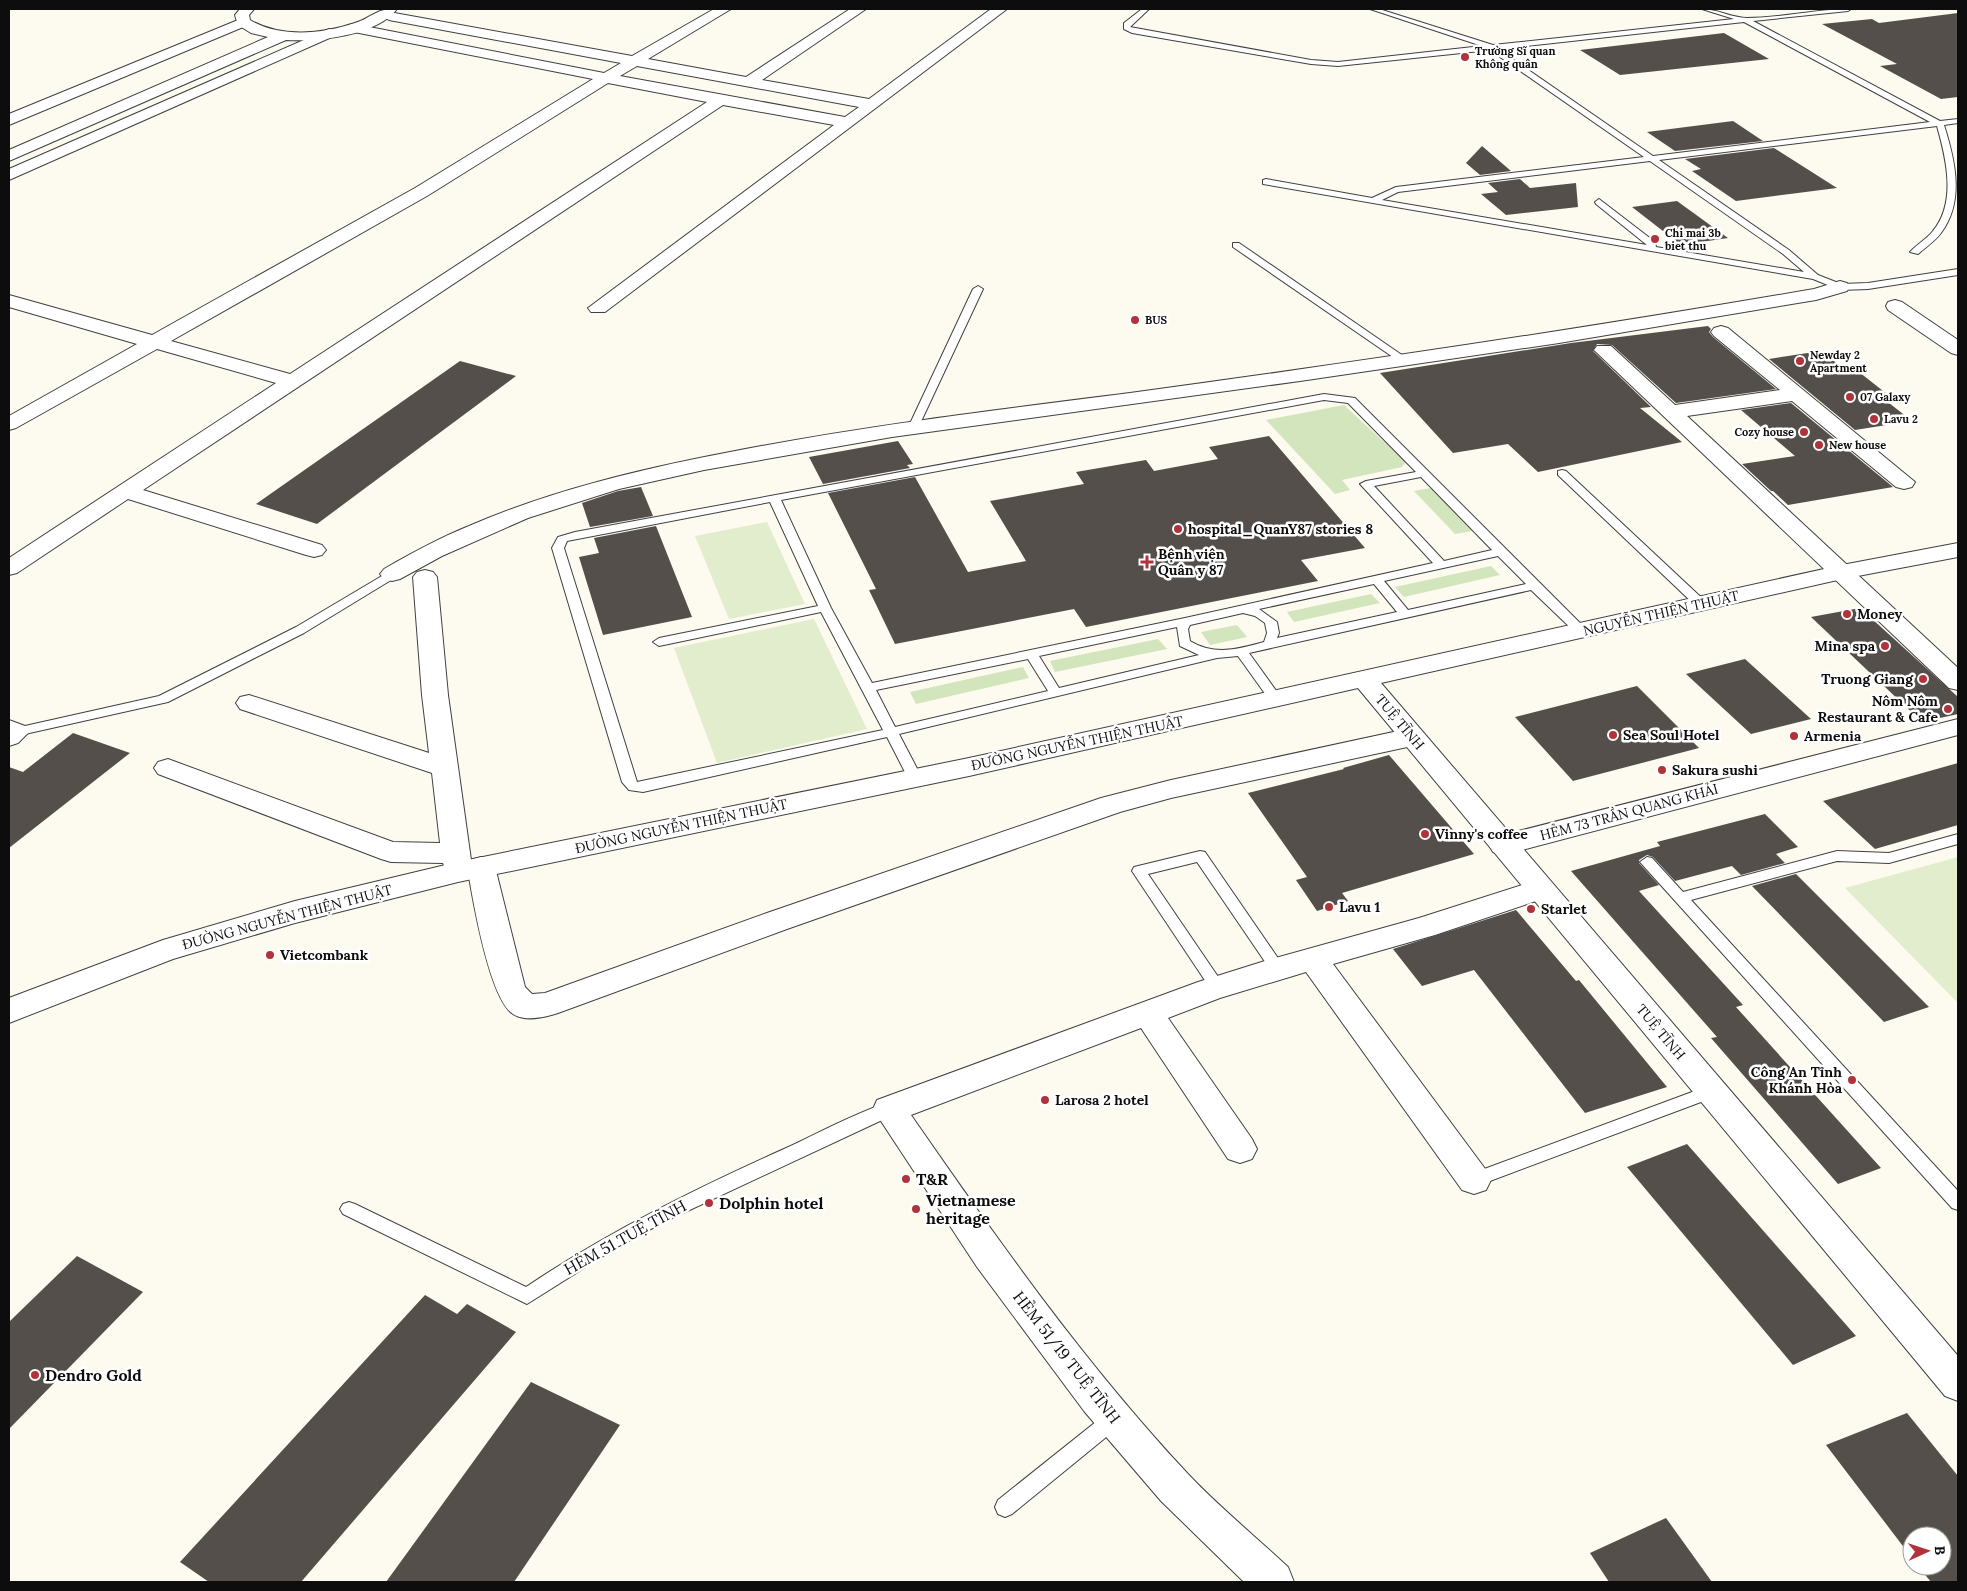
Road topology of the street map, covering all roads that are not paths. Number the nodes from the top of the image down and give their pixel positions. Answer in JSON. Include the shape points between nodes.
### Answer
{"nodes":[{"id":1,"x":724,"y":9,"type":"edge"},
{"id":2,"x":859,"y":9,"type":"edge"},
{"id":3,"x":1000,"y":9,"type":"edge"},
{"id":4,"x":1146,"y":9,"type":"edge"},
{"id":5,"x":1373,"y":9,"type":"edge"},
{"id":6,"x":1705,"y":9,"type":"edge"},
{"id":7,"x":1848,"y":9,"type":"edge"},
{"id":8,"x":387,"y":12,"type":"edge"},
{"id":9,"x":249,"y":20,"type":"edge"},
{"id":10,"x":1745,"y":20,"type":"junction"},
{"id":11,"x":354,"y":28,"type":"junction"},
{"id":12,"x":329,"y":33,"type":"junction"},
{"id":13,"x":285,"y":35,"type":"junction"},
{"id":14,"x":1491,"y":47,"type":"junction"},
{"id":15,"x":636,"y":60,"type":"junction"},
{"id":16,"x":607,"y":77,"type":"junction"},
{"id":17,"x":750,"y":81,"type":"junction"},
{"id":18,"x":720,"y":100,"type":"junction"},
{"id":19,"x":870,"y":104,"type":"junction"},
{"id":20,"x":9,"y":120,"type":"edge"},
{"id":21,"x":1958,"y":121,"type":"edge"},
{"id":22,"x":846,"y":122,"type":"junction"},
{"id":23,"x":1940,"y":124,"type":"junction"},
{"id":24,"x":9,"y":135,"type":"edge"},
{"id":25,"x":9,"y":156,"type":"edge"},
{"id":26,"x":1654,"y":159,"type":"junction"},
{"id":27,"x":9,"y":175,"type":"edge"},
{"id":28,"x":1266,"y":182,"type":"dead end"},
{"id":29,"x":1372,"y":201,"type":"junction"},
{"id":30,"x":1599,"y":202,"type":"dead end"},
{"id":31,"x":1236,"y":245,"type":"dead end"},
{"id":32,"x":1650,"y":250,"type":"junction"},
{"id":33,"x":1915,"y":252,"type":"dead end"},
{"id":34,"x":1958,"y":272,"type":"edge"},
{"id":35,"x":1816,"y":277,"type":"junction"},
{"id":36,"x":1840,"y":287,"type":"junction"},
{"id":37,"x":978,"y":289,"type":"dead end"},
{"id":38,"x":9,"y":301,"type":"edge"},
{"id":39,"x":1895,"y":306,"type":"dead end"},
{"id":40,"x":598,"y":308,"type":"dead end"},
{"id":41,"x":1721,"y":332,"type":"dead end"},
{"id":42,"x":154,"y":342,"type":"junction"},
{"id":43,"x":1958,"y":349,"type":"edge"},
{"id":44,"x":1604,"y":350,"type":"dead end"},
{"id":45,"x":1407,"y":362,"type":"junction"},
{"id":46,"x":291,"y":381,"type":"junction"},
{"id":47,"x":1796,"y":394,"type":"junction"},
{"id":48,"x":1671,"y":412,"type":"junction"},
{"id":49,"x":9,"y":424,"type":"edge"},
{"id":50,"x":913,"y":428,"type":"junction"},
{"id":51,"x":1562,"y":473,"type":"dead end"},
{"id":52,"x":1422,"y":474,"type":"junction"},
{"id":53,"x":1904,"y":482,"type":"dead end"},
{"id":54,"x":125,"y":491,"type":"junction"},
{"id":55,"x":774,"y":498,"type":"junction"},
{"id":56,"x":314,"y":550,"type":"dead end"},
{"id":57,"x":1958,"y":550,"type":"edge"},
{"id":58,"x":1500,"y":552,"type":"junction"},
{"id":59,"x":1441,"y":565,"type":"junction"},
{"id":60,"x":9,"y":568,"type":"edge"},
{"id":61,"x":1842,"y":572,"type":"junction"},
{"id":62,"x":392,"y":574,"type":"joint"},
{"id":63,"x":425,"y":577,"type":"dead end"},
{"id":64,"x":1376,"y":579,"type":"junction"},
{"id":65,"x":1534,"y":586,"type":"junction"},
{"id":66,"x":1701,"y":604,"type":"junction"},
{"id":67,"x":825,"y":608,"type":"junction"},
{"id":68,"x":1241,"y":609,"type":"junction"},
{"id":69,"x":1405,"y":614,"type":"junction"},
{"id":70,"x":1185,"y":622,"type":"junction"},
{"id":71,"x":1581,"y":631,"type":"junction"},
{"id":72,"x":659,"y":642,"type":"dead end"},
{"id":73,"x":1269,"y":644,"type":"junction"},
{"id":74,"x":1241,"y":651,"type":"junction"},
{"id":75,"x":1032,"y":654,"type":"junction"},
{"id":76,"x":1212,"y":656,"type":"junction"},
{"id":77,"x":1364,"y":680,"type":"junction"},
{"id":78,"x":1958,"y":682,"type":"edge"},
{"id":79,"x":868,"y":688,"type":"junction"},
{"id":80,"x":1055,"y":692,"type":"junction"},
{"id":81,"x":1276,"y":699,"type":"junction"},
{"id":82,"x":249,"y":703,"type":"dead end"},
{"id":83,"x":1958,"y":726,"type":"edge"},
{"id":84,"x":11,"y":732,"type":"edge"},
{"id":85,"x":890,"y":732,"type":"junction"},
{"id":86,"x":1412,"y":737,"type":"junction"},
{"id":87,"x":168,"y":768,"type":"dead end"},
{"id":88,"x":444,"y":768,"type":"junction"},
{"id":89,"x":915,"y":778,"type":"junction"},
{"id":90,"x":1958,"y":839,"type":"edge"},
{"id":91,"x":1503,"y":845,"type":"junction"},
{"id":92,"x":1647,"y":862,"type":"dead end"},
{"id":93,"x":465,"y":864,"type":"junction"},
{"id":94,"x":1540,"y":889,"type":"junction"},
{"id":95,"x":1680,"y":898,"type":"junction"},
{"id":96,"x":1313,"y":959,"type":"junction"},
{"id":97,"x":1277,"y":968,"type":"junction"},
{"id":98,"x":1217,"y":987,"type":"junction"},
{"id":99,"x":9,"y":1010,"type":"edge"},
{"id":100,"x":1148,"y":1012,"type":"junction"},
{"id":101,"x":1711,"y":1091,"type":"junction"},
{"id":102,"x":889,"y":1109,"type":"junction"},
{"id":103,"x":1240,"y":1149,"type":"dead end"},
{"id":104,"x":1474,"y":1180,"type":"joint"},
{"id":105,"x":1958,"y":1203,"type":"edge"},
{"id":106,"x":350,"y":1209,"type":"dead end"},
{"id":107,"x":1958,"y":1384,"type":"edge"},
{"id":108,"x":1114,"y":1418,"type":"junction"},
{"id":109,"x":1005,"y":1506,"type":"dead end"},
{"id":110,"x":1273,"y":1582,"type":"edge"}],
"edges":[{"from":1,"to":15,"type":"street"},
{"from":2,"to":17,"type":"street"},
{"from":3,"to":19,"type":"street"},
{"from":4,"to":14,"type":"lane","via":[[1126,24],[1126,28],[1311,62],[1338,64]]},
{"from":5,"to":14,"type":"lane"},
{"from":6,"to":10,"type":"lane"},
{"from":7,"to":10,"type":"lane"},
{"from":8,"to":11,"type":"street"},
{"from":8,"to":15,"type":"street"},
{"from":9,"to":13,"type":"street"},
{"from":9,"to":20,"type":"street"},
{"from":9,"to":24,"type":"street"},
{"from":10,"to":14,"type":"lane"},
{"from":10,"to":23,"type":"lane"},
{"from":11,"to":12,"type":"street"},
{"from":11,"to":16,"type":"street"},
{"from":12,"to":13,"type":"street"},
{"from":12,"to":27,"type":"street"},
{"from":13,"to":25,"type":"street"},
{"from":14,"to":26,"type":"lane"},
{"from":15,"to":16,"type":"street"},
{"from":15,"to":17,"type":"street"},
{"from":16,"to":18,"type":"street"},
{"from":16,"to":42,"type":"street","via":[[421,192]]},
{"from":17,"to":19,"type":"street"},
{"from":18,"to":22,"type":"street"},
{"from":18,"to":46,"type":"street"},
{"from":19,"to":22,"type":"street"},
{"from":21,"to":23,"type":"lane"},
{"from":22,"to":40,"type":"street"},
{"from":23,"to":26,"type":"lane"},
{"from":23,"to":33,"type":"lane","via":[[1950,158],[1952,185],[1947,211],[1940,229]]},
{"from":26,"to":29,"type":"lane","via":[[1396,190]]},
{"from":26,"to":35,"type":"lane","via":[[1786,252]]},
{"from":28,"to":29,"type":"lane"},
{"from":29,"to":32,"type":"lane"},
{"from":30,"to":32,"type":"lane","via":[[1652,244]]},
{"from":31,"to":45,"type":"lane"},
{"from":32,"to":35,"type":"lane"},
{"from":34,"to":36,"type":"lane","via":[[1868,286]]},
{"from":35,"to":36,"type":"lane"},
{"from":36,"to":45,"type":"street","via":[[1637,326]]},
{"from":37,"to":50,"type":"lane"},
{"from":38,"to":42,"type":"street"},
{"from":39,"to":43,"type":"street"},
{"from":41,"to":47,"type":"street"},
{"from":42,"to":46,"type":"street"},
{"from":42,"to":49,"type":"street"},
{"from":44,"to":48,"type":"street"},
{"from":45,"to":50,"type":"street"},
{"from":46,"to":54,"type":"street"},
{"from":47,"to":48,"type":"street"},
{"from":47,"to":53,"type":"street"},
{"from":48,"to":61,"type":"street"},
{"from":50,"to":62,"type":"street","via":[[767,451],[618,483],[481,529]]},
{"from":51,"to":66,"type":"lane"},
{"from":52,"to":55,"type":"lane","via":[[1351,400],[1324,397]]},
{"from":52,"to":58,"type":"lane"},
{"from":52,"to":59,"type":"lane","via":[[1366,484]]},
{"from":54,"to":56,"type":"street"},
{"from":54,"to":60,"type":"street"},
{"from":55,"to":67,"type":"lane"},
{"from":55,"to":85,"type":"lane","via":[[562,539],[558,548],[629,782],[634,787],[643,787]]},
{"from":57,"to":61,"type":"street","name":"NGUYỄN THIỆN THUẬT"},
{"from":58,"to":59,"type":"lane"},
{"from":58,"to":65,"type":"lane"},
{"from":59,"to":64,"type":"lane"},
{"from":61,"to":66,"type":"street","name":"NGUYỄN THIỆN THUẬT"},
{"from":61,"to":78,"type":"street"},
{"from":62,"to":84,"type":"lane","via":[[300,630],[163,699]]},
{"from":63,"to":88,"type":"street"},
{"from":64,"to":68,"type":"lane"},
{"from":64,"to":69,"type":"lane"},
{"from":65,"to":69,"type":"lane"},
{"from":65,"to":71,"type":"lane"},
{"from":66,"to":71,"type":"street","name":"NGUYỄN THIỆN THUẬT"},
{"from":67,"to":72,"type":"lane"},
{"from":67,"to":79,"type":"lane"},
{"from":68,"to":70,"type":"lane"},
{"from":68,"to":73,"type":"lane","via":[[1259,613],[1271,622],[1274,633]]},
{"from":69,"to":73,"type":"lane"},
{"from":70,"to":75,"type":"lane"},
{"from":70,"to":76,"type":"lane","via":[[1182,629],[1184,643],[1196,652]]},
{"from":71,"to":77,"type":"street","name":"NGUYỄN THIỆN THUẬT"},
{"from":73,"to":74,"type":"lane"},
{"from":74,"to":76,"type":"lane"},
{"from":74,"to":81,"type":"lane"},
{"from":75,"to":79,"type":"lane"},
{"from":75,"to":80,"type":"lane"},
{"from":76,"to":80,"type":"lane"},
{"from":77,"to":81,"type":"street","name":"ĐƯỜNG NGUYỄN THIỆN THUẬT"},
{"from":77,"to":86,"type":"street","name":"TUỆ TĨNH"},
{"from":79,"to":85,"type":"lane"},
{"from":80,"to":85,"type":"lane"},
{"from":81,"to":89,"type":"street","name":"ĐƯỜNG NGUYỄN THIỆN THUẬT"},
{"from":82,"to":88,"type":"street"},
{"from":83,"to":91,"type":"street","name":"HẺM 73 TRẦN QUANG KHẢI"},
{"from":85,"to":89,"type":"lane"},
{"from":86,"to":91,"type":"street","name":"TUỆ TĨNH"},
{"from":86,"to":93,"type":"street","via":[[1111,805],[547,1005],[524,1006],[511,991],[487,897]]},
{"from":87,"to":93,"type":"street","via":[[391,852]]},
{"from":88,"to":93,"type":"street"},
{"from":89,"to":93,"type":"street","name":"ĐƯỜNG NGUYỄN THIỆN THUẬT"},
{"from":90,"to":95,"type":"lane","via":[[1889,858],[1836,856]]},
{"from":91,"to":94,"type":"street","name":"TUỆ TĨNH"},
{"from":92,"to":95,"type":"lane"},
{"from":93,"to":99,"type":"street","name":"ĐƯỜNG NGUYỄN THIỆN THUẬT","via":[[163,951]]},
{"from":94,"to":96,"type":"street"},
{"from":94,"to":101,"type":"street","name":"TUỆ TĨNH"},
{"from":95,"to":105,"type":"lane"},
{"from":96,"to":97,"type":"street"},
{"from":96,"to":104,"type":"street"},
{"from":97,"to":98,"type":"street"},
{"from":97,"to":98,"type":"lane","via":[[1200,856],[1139,871]]},
{"from":98,"to":100,"type":"street"},
{"from":100,"to":102,"type":"street"},
{"from":100,"to":103,"type":"street"},
{"from":101,"to":104,"type":"lane"},
{"from":101,"to":107,"type":"street","name":"TUỆ TĨNH"},
{"from":102,"to":106,"type":"lane","name":"HẺM 51 TUỆ TĨNH","via":[[670,1210],[567,1267],[527,1296]]},
{"from":102,"to":108,"type":"street","name":"HẺM 51/19 TUỆ TĨNH","via":[[1027,1308]]},
{"from":108,"to":109,"type":"lane"},
{"from":108,"to":110,"type":"street","name":"HẺM 51/19 TUỆ TĨNH","via":[[1176,1488]]}]}
